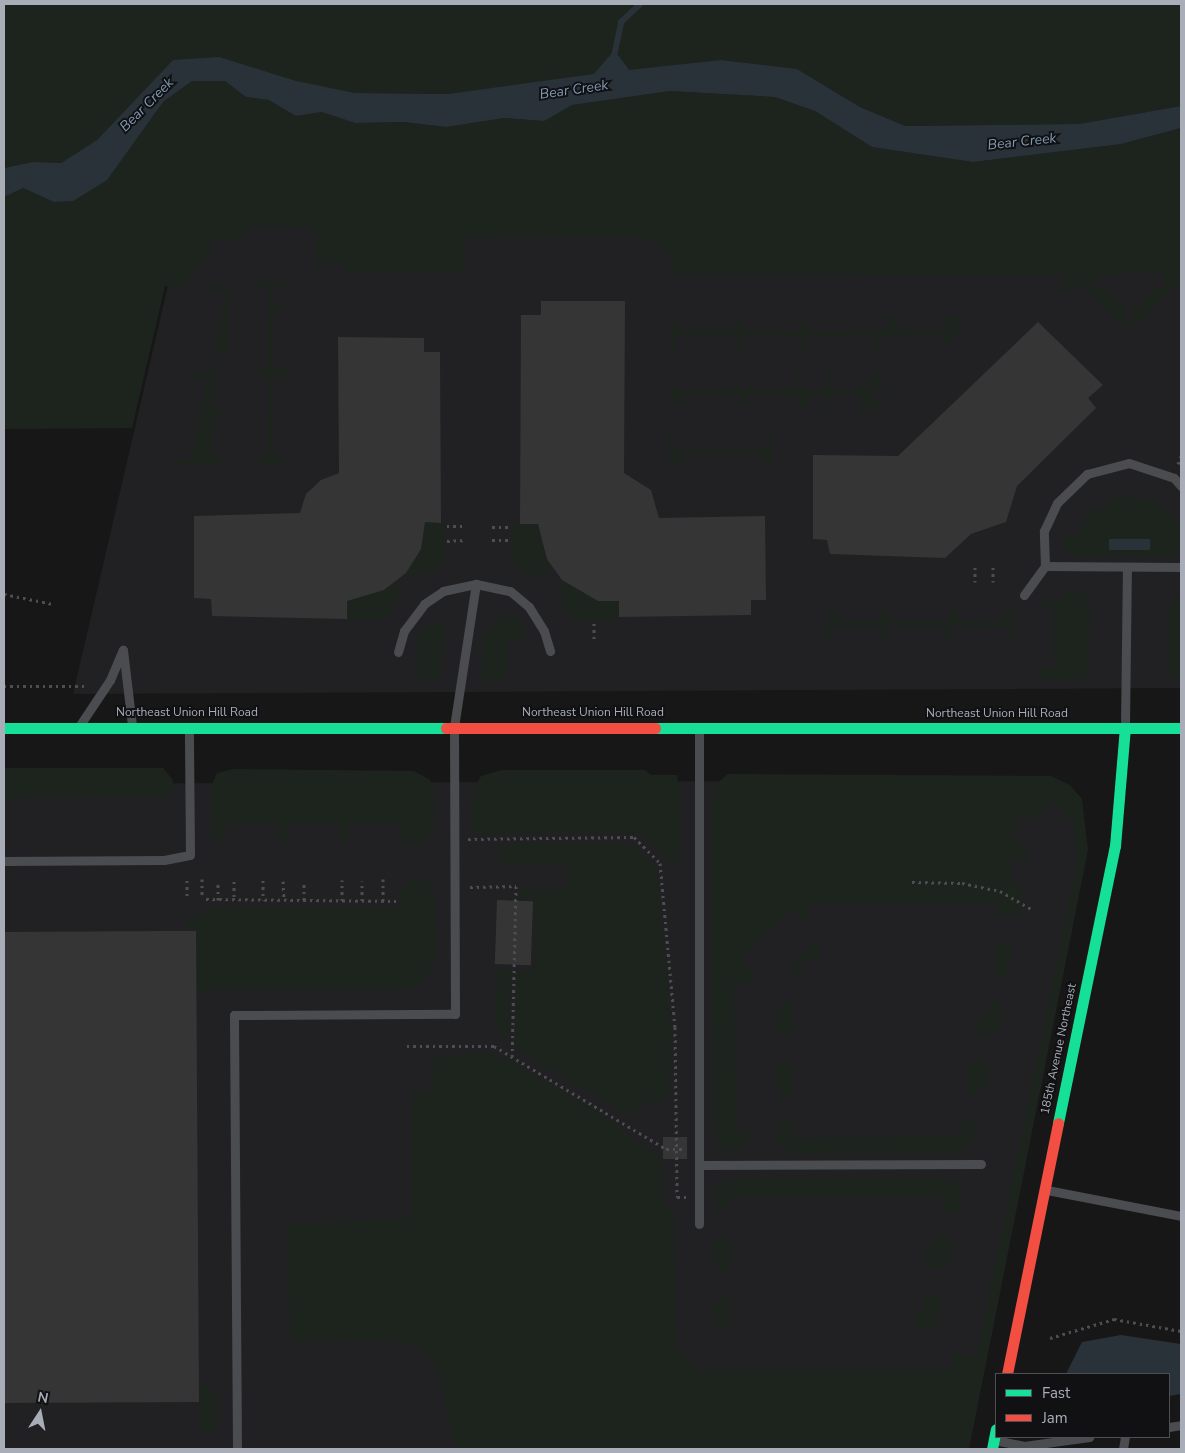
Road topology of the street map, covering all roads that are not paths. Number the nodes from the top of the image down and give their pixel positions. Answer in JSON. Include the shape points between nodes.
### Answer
{"nodes":[{"id":1,"x":1181,"y":486,"type":"edge"},
{"id":2,"x":1045,"y":566,"type":"junction"},
{"id":3,"x":1127,"y":567,"type":"junction"},
{"id":4,"x":1181,"y":567,"type":"edge"},
{"id":5,"x":476,"y":584,"type":"junction"},
{"id":6,"x":1024,"y":595,"type":"dead end"},
{"id":7,"x":550,"y":651,"type":"dead end"},
{"id":8,"x":398,"y":652,"type":"dead end"},
{"id":9,"x":189,"y":726,"type":"junction"},
{"id":10,"x":132,"y":727,"type":"junction"},
{"id":11,"x":454,"y":727,"type":"junction"},
{"id":12,"x":4,"y":728,"type":"edge"},
{"id":13,"x":78,"y":728,"type":"junction"},
{"id":14,"x":699,"y":728,"type":"junction"},
{"id":15,"x":1125,"y":728,"type":"junction"},
{"id":16,"x":1181,"y":728,"type":"edge"},
{"id":17,"x":4,"y":861,"type":"edge"},
{"id":18,"x":981,"y":1164,"type":"dead end"},
{"id":19,"x":700,"y":1166,"type":"junction"},
{"id":20,"x":1044,"y":1190,"type":"junction"},
{"id":21,"x":1181,"y":1216,"type":"edge"},
{"id":22,"x":699,"y":1224,"type":"dead end"},
{"id":23,"x":1007,"y":1373,"type":"edge"},
{"id":24,"x":1082,"y":1438,"type":"edge"},
{"id":25,"x":994,"y":1439,"type":"edge"},
{"id":26,"x":237,"y":1449,"type":"edge"}],
"edges":[{"from":1,"to":2,"type":"lane","via":[[1174,478],[1129,463],[1087,474],[1057,503],[1044,531]]},
{"from":2,"to":3,"type":"lane"},
{"from":2,"to":6,"type":"lane"},
{"from":3,"to":4,"type":"lane"},
{"from":3,"to":15,"type":"lane"},
{"from":5,"to":7,"type":"lane","via":[[510,591],[529,608],[544,631]]},
{"from":5,"to":8,"type":"lane","via":[[443,590],[424,604],[404,631]]},
{"from":5,"to":11,"type":"lane"},
{"from":9,"to":10,"type":"main road","name":"Northeast Union Hill Road"},
{"from":9,"to":11,"type":"main road","name":"Northeast Union Hill Road"},
{"from":9,"to":17,"type":"lane","via":[[190,855],[164,860]]},
{"from":10,"to":13,"type":"main road","name":"Northeast Union Hill Road"},
{"from":10,"to":13,"type":"lane","via":[[123,650],[110,680]]},
{"from":11,"to":14,"type":"main road","name":"Northeast Union Hill Road"},
{"from":11,"to":26,"type":"lane","via":[[455,1014],[234,1015]]},
{"from":12,"to":13,"type":"main road","name":"Northeast Union Hill Road"},
{"from":14,"to":15,"type":"main road","name":"Northeast Union Hill Road"},
{"from":14,"to":19,"type":"lane"},
{"from":15,"to":16,"type":"main road","name":"Northeast Union Hill Road"},
{"from":15,"to":20,"type":"main road","name":"185th Avenue Northeast","via":[[1115,846]]},
{"from":18,"to":19,"type":"lane"},
{"from":19,"to":22,"type":"lane"},
{"from":20,"to":21,"type":"lane"},
{"from":20,"to":23,"type":"main road","name":"185th Avenue Northeast"},
{"from":24,"to":25,"type":"lane","via":[[1024,1446]]}]}
